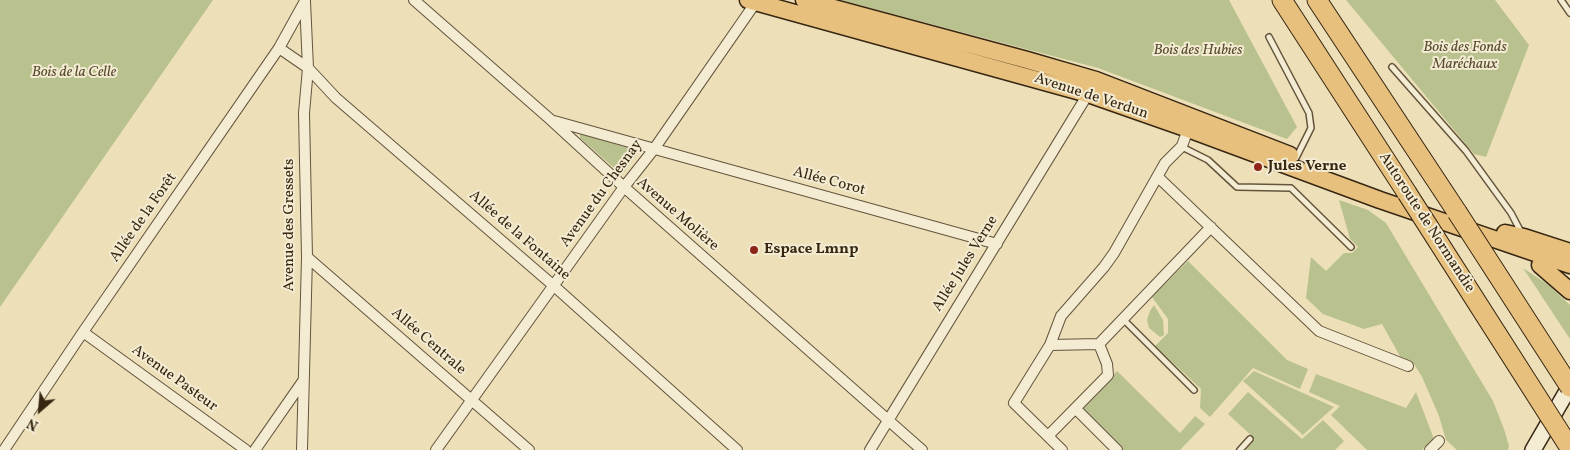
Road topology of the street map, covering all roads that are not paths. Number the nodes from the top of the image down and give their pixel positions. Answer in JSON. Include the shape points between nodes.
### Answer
{"nodes":[{"id":1,"x":305,"y":0,"type":"edge"},
{"id":2,"x":414,"y":0,"type":"edge"},
{"id":3,"x":804,"y":0,"type":"edge"},
{"id":4,"x":1282,"y":0,"type":"edge"},
{"id":5,"x":1317,"y":0,"type":"edge"},
{"id":6,"x":1561,"y":0,"type":"edge"},
{"id":7,"x":752,"y":1,"type":"edge"},
{"id":8,"x":1570,"y":13,"type":"edge"},
{"id":9,"x":1269,"y":37,"type":"dead end"},
{"id":10,"x":279,"y":48,"type":"junction"},
{"id":11,"x":1392,"y":67,"type":"dead end"},
{"id":12,"x":308,"y":68,"type":"junction"},
{"id":13,"x":1088,"y":94,"type":"junction"},
{"id":14,"x":551,"y":120,"type":"junction"},
{"id":15,"x":1188,"y":129,"type":"junction"},
{"id":16,"x":1182,"y":146,"type":"junction"},
{"id":17,"x":654,"y":149,"type":"junction"},
{"id":18,"x":1296,"y":158,"type":"junction"},
{"id":19,"x":1158,"y":177,"type":"junction"},
{"id":20,"x":624,"y":187,"type":"junction"},
{"id":21,"x":1427,"y":216,"type":"junction"},
{"id":22,"x":1459,"y":220,"type":"junction"},
{"id":23,"x":1211,"y":227,"type":"junction"},
{"id":24,"x":1524,"y":237,"type":"junction"},
{"id":25,"x":996,"y":244,"type":"junction"},
{"id":26,"x":1351,"y":247,"type":"dead end"},
{"id":27,"x":1569,"y":254,"type":"edge"},
{"id":28,"x":307,"y":257,"type":"junction"},
{"id":29,"x":1540,"y":266,"type":"junction"},
{"id":30,"x":1570,"y":276,"type":"edge"},
{"id":31,"x":554,"y":286,"type":"junction"},
{"id":32,"x":1570,"y":291,"type":"edge"},
{"id":33,"x":1123,"y":319,"type":"junction"},
{"id":34,"x":83,"y":332,"type":"junction"},
{"id":35,"x":1100,"y":344,"type":"junction"},
{"id":36,"x":1050,"y":345,"type":"junction"},
{"id":37,"x":1408,"y":366,"type":"dead end"},
{"id":38,"x":303,"y":382,"type":"junction"},
{"id":39,"x":1570,"y":387,"type":"edge"},
{"id":40,"x":1194,"y":390,"type":"dead end"},
{"id":41,"x":471,"y":399,"type":"junction"},
{"id":42,"x":1076,"y":409,"type":"junction"},
{"id":43,"x":888,"y":420,"type":"junction"},
{"id":44,"x":1048,"y":436,"type":"junction"},
{"id":45,"x":1250,"y":440,"type":"dead end"},
{"id":46,"x":1439,"y":441,"type":"dead end"},
{"id":47,"x":1569,"y":446,"type":"edge"},
{"id":48,"x":4,"y":450,"type":"edge"},
{"id":49,"x":246,"y":450,"type":"edge"},
{"id":50,"x":255,"y":450,"type":"edge"},
{"id":51,"x":302,"y":450,"type":"edge"},
{"id":52,"x":436,"y":450,"type":"edge"},
{"id":53,"x":528,"y":450,"type":"edge"},
{"id":54,"x":737,"y":450,"type":"edge"},
{"id":55,"x":870,"y":450,"type":"edge"},
{"id":56,"x":922,"y":450,"type":"edge"},
{"id":57,"x":1062,"y":450,"type":"edge"},
{"id":58,"x":1117,"y":450,"type":"edge"},
{"id":59,"x":1240,"y":450,"type":"edge"},
{"id":60,"x":1430,"y":450,"type":"edge"},
{"id":61,"x":1533,"y":450,"type":"edge"}],
"edges":[{"from":1,"to":10,"type":"street","name":"Allée de la Forêt"},
{"from":1,"to":12,"type":"street","name":"Avenue des Gressets"},
{"from":2,"to":14,"type":"street","name":"Avenue Molière"},
{"from":3,"to":18,"type":"main road","name":"Avenue de Verdun","via":[[1096,80]]},
{"from":4,"to":47,"type":"highway","name":"Autoroute de Normandie","bridge":true},
{"from":5,"to":22,"type":"highway","name":"Autoroute de Normandie"},
{"from":6,"to":8,"type":"lane"},
{"from":7,"to":13,"type":"main road","name":"Avenue de Verdun"},
{"from":7,"to":17,"type":"street","name":"Avenue du Chesnay"},
{"from":9,"to":18,"type":"lane","via":[[1309,113],[1311,128]]},
{"from":10,"to":12,"type":"street","name":"Allée de la Fontaine"},
{"from":10,"to":34,"type":"street","name":"Allée de la Forêt"},
{"from":11,"to":24,"type":"lane","via":[[1466,151]]},
{"from":12,"to":28,"type":"street","name":"Avenue des Gressets","via":[[304,113]]},
{"from":12,"to":31,"type":"street","name":"Allée de la Fontaine","via":[[336,98]]},
{"from":13,"to":15,"type":"main road","name":"Avenue de Verdun"},
{"from":13,"to":25,"type":"street","name":"Allée Jules Verne"},
{"from":14,"to":17,"type":"street","name":"Allée Corot"},
{"from":14,"to":20,"type":"street","name":"Avenue Molière"},
{"from":15,"to":16,"type":"street"},
{"from":15,"to":21,"type":"main road","name":"Avenue de Verdun"},
{"from":16,"to":19,"type":"street","via":[[1165,162]]},
{"from":16,"to":26,"type":"lane","via":[[1208,160],[1237,186],[1291,188]]},
{"from":17,"to":20,"type":"street","name":"Avenue du Chesnay"},
{"from":17,"to":25,"type":"street","name":"Allée Corot"},
{"from":18,"to":21,"type":"main road","name":"Avenue de Verdun"},
{"from":19,"to":23,"type":"street"},
{"from":19,"to":36,"type":"street","via":[[1104,268],[1061,316]]},
{"from":20,"to":31,"type":"street","name":"Avenue du Chesnay"},
{"from":20,"to":43,"type":"street","name":"Avenue Molière"},
{"from":21,"to":22,"type":"main road","name":"Avenue de Verdun"},
{"from":22,"to":24,"type":"main road"},
{"from":22,"to":27,"type":"main road","name":"Avenue de Verdun"},
{"from":22,"to":29,"type":"main road","via":[[1498,250]]},
{"from":22,"to":39,"type":"highway","name":"Autoroute de Normandie","bridge":true},
{"from":23,"to":33,"type":"street"},
{"from":23,"to":37,"type":"street","via":[[1319,331]]},
{"from":24,"to":27,"type":"main road"},
{"from":25,"to":43,"type":"street","name":"Allée Jules Verne"},
{"from":28,"to":38,"type":"street","name":"Avenue des Gressets"},
{"from":28,"to":41,"type":"street","name":"Allée Centrale"},
{"from":29,"to":30,"type":"main road"},
{"from":29,"to":32,"type":"main road"},
{"from":31,"to":41,"type":"street","name":"Avenue du Chesnay"},
{"from":31,"to":54,"type":"street","name":"Allée de la Fontaine"},
{"from":33,"to":35,"type":"street"},
{"from":33,"to":40,"type":"lane"},
{"from":34,"to":48,"type":"street","name":"Allée de la Forêt"},
{"from":34,"to":49,"type":"street","name":"Avenue Pasteur"},
{"from":35,"to":36,"type":"street"},
{"from":35,"to":42,"type":"street","via":[[1108,375]]},
{"from":36,"to":44,"type":"street","via":[[1014,403]]},
{"from":38,"to":50,"type":"street"},
{"from":38,"to":51,"type":"street","name":"Avenue des Gressets"},
{"from":39,"to":61,"type":"main road"},
{"from":41,"to":52,"type":"street","name":"Avenue du Chesnay"},
{"from":41,"to":53,"type":"street","name":"Allée Centrale"},
{"from":42,"to":44,"type":"street"},
{"from":42,"to":58,"type":"street"},
{"from":43,"to":55,"type":"street","name":"Allée Jules Verne"},
{"from":43,"to":56,"type":"street","name":"Avenue Molière"},
{"from":44,"to":57,"type":"street"},
{"from":45,"to":59,"type":"lane"},
{"from":46,"to":60,"type":"street"}]}
